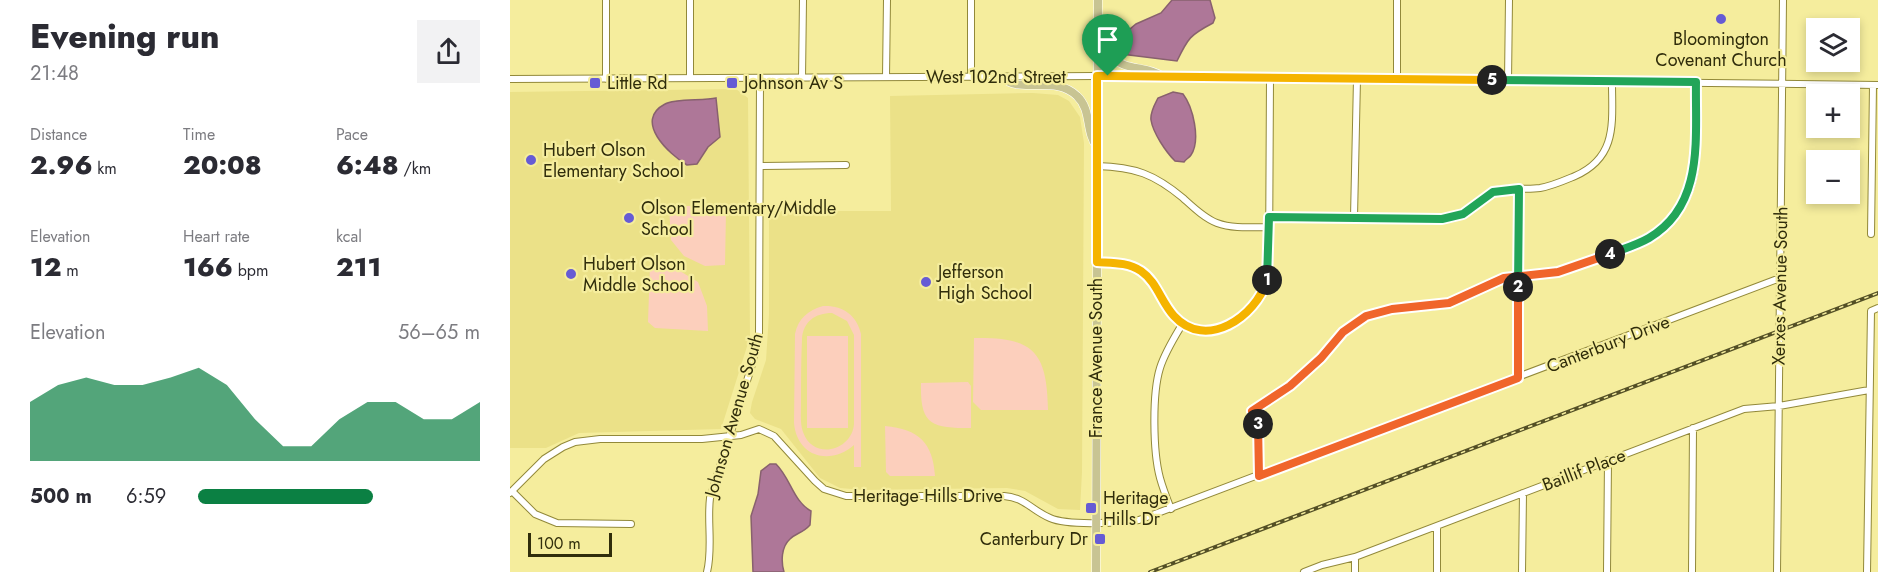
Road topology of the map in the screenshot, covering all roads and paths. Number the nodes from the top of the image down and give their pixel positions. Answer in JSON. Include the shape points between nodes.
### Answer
{"nodes":[{"id":1,"x":606,"y":0,"type":"edge"},
{"id":2,"x":690,"y":0,"type":"edge"},
{"id":3,"x":803,"y":0,"type":"edge"},
{"id":4,"x":887,"y":0,"type":"edge"},
{"id":5,"x":971,"y":0,"type":"edge"},
{"id":6,"x":1098,"y":0,"type":"edge"},
{"id":7,"x":1397,"y":0,"type":"edge"},
{"id":8,"x":1509,"y":0,"type":"edge"},
{"id":9,"x":1783,"y":0,"type":"edge"},
{"id":10,"x":1097,"y":18,"type":"junction"},
{"id":11,"x":1097,"y":76,"type":"junction"},
{"id":12,"x":886,"y":77,"type":"junction"},
{"id":13,"x":971,"y":77,"type":"junction"},
{"id":14,"x":1002,"y":77,"type":"junction"},
{"id":15,"x":1164,"y":77,"type":"junction"},
{"id":16,"x":690,"y":78,"type":"junction"},
{"id":17,"x":760,"y":78,"type":"junction"},
{"id":18,"x":802,"y":78,"type":"junction"},
{"id":19,"x":1270,"y":78,"type":"junction"},
{"id":20,"x":510,"y":79,"type":"edge"},
{"id":21,"x":606,"y":79,"type":"junction"},
{"id":22,"x":1357,"y":79,"type":"junction"},
{"id":23,"x":1397,"y":79,"type":"junction"},
{"id":24,"x":1508,"y":81,"type":"junction"},
{"id":25,"x":1612,"y":82,"type":"junction"},
{"id":26,"x":1696,"y":82,"type":"junction"},
{"id":27,"x":1782,"y":84,"type":"junction"},
{"id":28,"x":1876,"y":85,"type":"edge"},
{"id":29,"x":1097,"y":147,"type":"junction"},
{"id":30,"x":846,"y":165,"type":"dead end"},
{"id":31,"x":760,"y":166,"type":"junction"},
{"id":32,"x":1097,"y":166,"type":"junction"},
{"id":33,"x":1519,"y":189,"type":"junction"},
{"id":34,"x":1269,"y":217,"type":"junction"},
{"id":35,"x":1354,"y":218,"type":"junction"},
{"id":36,"x":1269,"y":227,"type":"junction"},
{"id":37,"x":1870,"y":234,"type":"dead end"},
{"id":38,"x":1097,"y":262,"type":"junction"},
{"id":39,"x":1518,"y":276,"type":"junction"},
{"id":40,"x":1780,"y":278,"type":"junction"},
{"id":41,"x":1878,"y":308,"type":"edge"},
{"id":42,"x":1183,"y":323,"type":"junction"},
{"id":43,"x":1518,"y":378,"type":"junction"},
{"id":44,"x":1869,"y":390,"type":"junction"},
{"id":45,"x":1779,"y":406,"type":"junction"},
{"id":46,"x":1693,"y":428,"type":"junction"},
{"id":47,"x":729,"y":436,"type":"junction"},
{"id":48,"x":1608,"y":460,"type":"junction"},
{"id":49,"x":1259,"y":476,"type":"junction"},
{"id":50,"x":511,"y":492,"type":"edge"},
{"id":51,"x":1523,"y":493,"type":"junction"},
{"id":52,"x":1170,"y":509,"type":"junction"},
{"id":53,"x":1096,"y":522,"type":"junction"},
{"id":54,"x":631,"y":524,"type":"dead end"},
{"id":55,"x":1437,"y":526,"type":"junction"},
{"id":56,"x":1355,"y":557,"type":"junction"},
{"id":57,"x":707,"y":572,"type":"edge"},
{"id":58,"x":1096,"y":572,"type":"edge"},
{"id":59,"x":1304,"y":572,"type":"edge"},
{"id":60,"x":1355,"y":572,"type":"edge"},
{"id":61,"x":1437,"y":572,"type":"edge"},
{"id":62,"x":1522,"y":572,"type":"edge"},
{"id":63,"x":1607,"y":572,"type":"edge"},
{"id":64,"x":1692,"y":572,"type":"edge"},
{"id":65,"x":1777,"y":572,"type":"edge"},
{"id":66,"x":1867,"y":572,"type":"edge"}],
"edges":[{"from":1,"to":21,"type":"street"},
{"from":2,"to":16,"type":"street"},
{"from":3,"to":18,"type":"street"},
{"from":4,"to":12,"type":"street"},
{"from":5,"to":13,"type":"street"},
{"from":6,"to":10,"type":"main road","name":"France Avenue South"},
{"from":7,"to":23,"type":"street"},
{"from":8,"to":24,"type":"street"},
{"from":9,"to":27,"type":"street","name":"Xerxes Avenue South"},
{"from":10,"to":11,"type":"main road","name":"France Avenue South"},
{"from":10,"to":15,"type":"main road","via":[[1113,59]]},
{"from":11,"to":14,"type":"street","name":"West 102nd Street"},
{"from":11,"to":15,"type":"street","name":"West 102nd Street"},
{"from":11,"to":29,"type":"main road","name":"France Avenue South"},
{"from":12,"to":13,"type":"street","name":"West 102nd Street"},
{"from":12,"to":18,"type":"street","name":"West 102nd Street"},
{"from":13,"to":14,"type":"street","name":"West 102nd Street"},
{"from":14,"to":29,"type":"main road","via":[[1010,83],[1050,84],[1074,93],[1088,113]]},
{"from":15,"to":19,"type":"street","name":"West 102nd Street"},
{"from":16,"to":17,"type":"street","name":"West 102nd Street"},
{"from":16,"to":21,"type":"street","name":"West 102nd Street"},
{"from":17,"to":18,"type":"street","name":"West 102nd Street"},
{"from":17,"to":31,"type":"street","name":"Johnson Avenue South"},
{"from":19,"to":22,"type":"street","name":"West 102nd Street"},
{"from":19,"to":34,"type":"street"},
{"from":20,"to":21,"type":"street","name":"West 102nd Street"},
{"from":22,"to":23,"type":"street","name":"West 102nd Street"},
{"from":22,"to":35,"type":"street"},
{"from":23,"to":24,"type":"street","name":"West 102nd Street"},
{"from":24,"to":25,"type":"street","name":"West 102nd Street"},
{"from":25,"to":26,"type":"street","name":"West 102nd Street"},
{"from":25,"to":33,"type":"street","via":[[1610,136],[1602,156],[1585,171],[1557,184]]},
{"from":26,"to":27,"type":"street","name":"West 102nd Street"},
{"from":26,"to":39,"type":"street","via":[[1694,171],[1686,198],[1670,221],[1648,238],[1573,268]]},
{"from":27,"to":28,"type":"street","name":"West 102nd Street"},
{"from":27,"to":40,"type":"street","name":"Xerxes Avenue South"},
{"from":28,"to":37,"type":"street"},
{"from":29,"to":32,"type":"main road","name":"France Avenue South"},
{"from":30,"to":31,"type":"street"},
{"from":31,"to":47,"type":"street","name":"Johnson Avenue South","via":[[759,334]]},
{"from":32,"to":36,"type":"street","via":[[1151,175],[1217,223]]},
{"from":32,"to":38,"type":"main road","name":"France Avenue South"},
{"from":33,"to":35,"type":"street","via":[[1493,192],[1472,209],[1453,217]]},
{"from":33,"to":39,"type":"street"},
{"from":34,"to":35,"type":"street"},
{"from":34,"to":36,"type":"street"},
{"from":36,"to":42,"type":"street","via":[[1269,267],[1262,293],[1249,311],[1218,329],[1203,330]]},
{"from":38,"to":42,"type":"street","via":[[1124,264],[1142,272]]},
{"from":38,"to":53,"type":"main road","name":"France Avenue South"},
{"from":39,"to":43,"type":"street"},
{"from":39,"to":49,"type":"street","via":[[1504,278],[1449,303],[1379,311],[1354,323],[1290,386],[1252,411],[1259,434]]},
{"from":40,"to":43,"type":"street","name":"Canterbury Drive"},
{"from":40,"to":45,"type":"street","name":"Xerxes Avenue South"},
{"from":41,"to":44,"type":"street","via":[[1871,311]]},
{"from":42,"to":52,"type":"street","via":[[1163,358],[1156,394],[1157,459]]},
{"from":43,"to":49,"type":"street","name":"Canterbury Drive"},
{"from":44,"to":45,"type":"street","name":"Baillif Place"},
{"from":44,"to":66,"type":"street"},
{"from":45,"to":46,"type":"street","name":"Baillif Place","via":[[1744,409]]},
{"from":45,"to":65,"type":"street","name":"Xerxes Avenue South"},
{"from":46,"to":48,"type":"street","name":"Baillif Place"},
{"from":46,"to":64,"type":"street"},
{"from":47,"to":50,"type":"street","name":"Heritage Hills Drive","via":[[575,442],[544,459]]},
{"from":47,"to":53,"type":"street","name":"Heritage Hills Drive","via":[[759,429],[766,432],[780,441],[824,489],[846,496],[1012,496],[1059,521]]},
{"from":47,"to":57,"type":"street","name":"Johnson Avenue South","via":[[710,498]]},
{"from":48,"to":51,"type":"street","name":"Baillif Place"},
{"from":48,"to":63,"type":"street"},
{"from":49,"to":52,"type":"street","name":"Canterbury Drive"},
{"from":50,"to":54,"type":"street","via":[[535,514],[557,523]]},
{"from":51,"to":55,"type":"street","name":"Baillif Place"},
{"from":51,"to":62,"type":"street"},
{"from":52,"to":53,"type":"street","name":"Canterbury Drive","via":[[1139,520]]},
{"from":53,"to":58,"type":"main road","name":"France Avenue South"},
{"from":55,"to":56,"type":"street","name":"Baillif Place"},
{"from":55,"to":61,"type":"street"},
{"from":56,"to":59,"type":"street","name":"Baillif Place"},
{"from":56,"to":60,"type":"street"}]}
